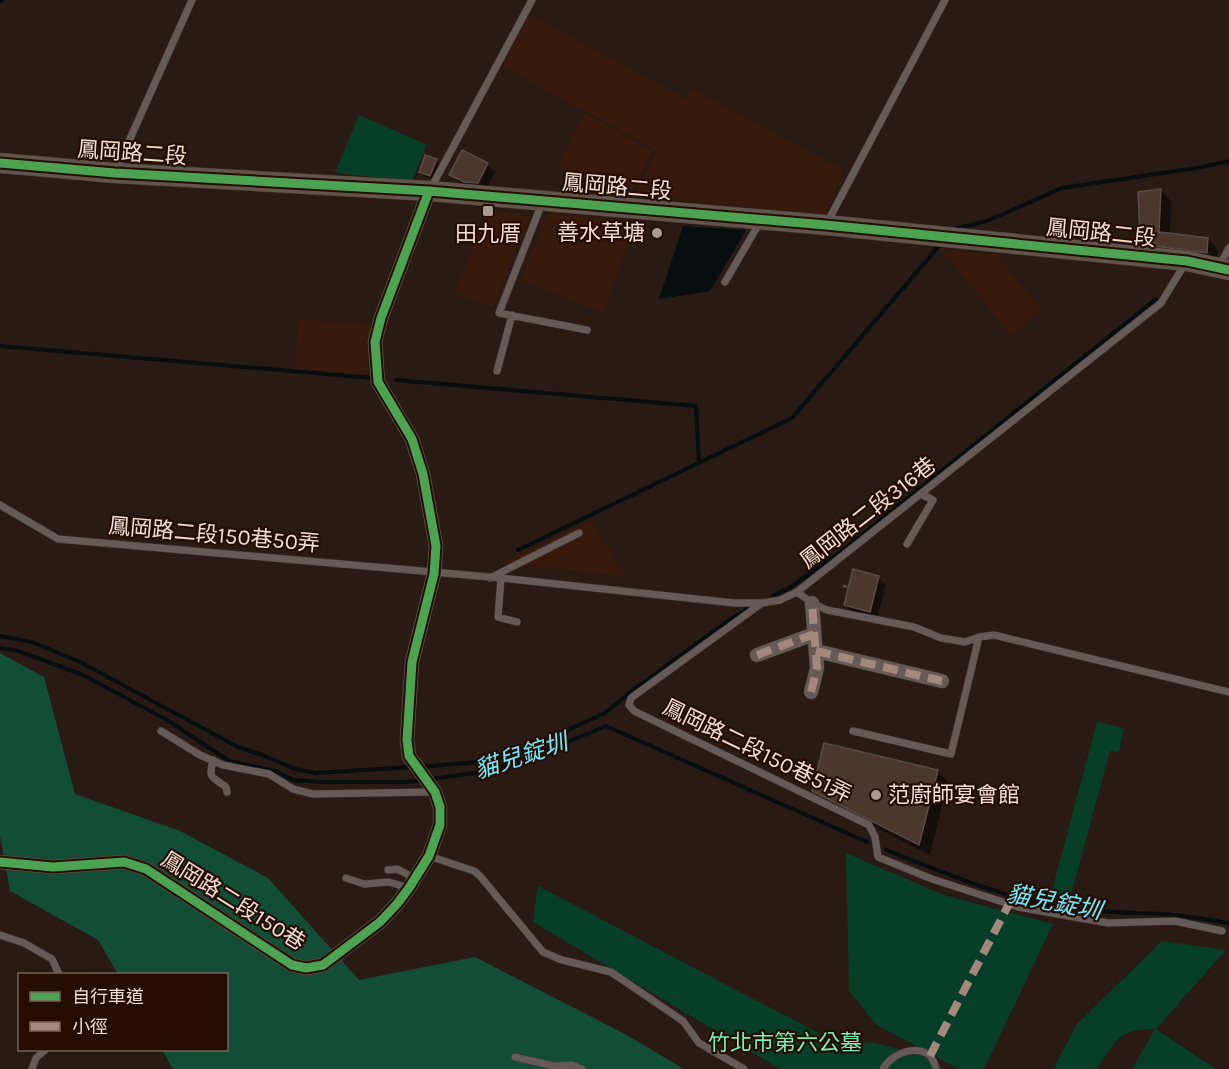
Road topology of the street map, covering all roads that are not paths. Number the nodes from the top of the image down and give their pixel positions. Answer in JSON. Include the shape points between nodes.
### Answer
{"nodes":[{"id":1,"x":192,"y":0,"type":"edge"},
{"id":2,"x":532,"y":0,"type":"edge"},
{"id":3,"x":945,"y":0,"type":"edge"},
{"id":4,"x":0,"y":163,"type":"edge"},
{"id":5,"x":115,"y":173,"type":"junction"},
{"id":6,"x":429,"y":191,"type":"junction"},
{"id":7,"x":543,"y":200,"type":"junction"},
{"id":8,"x":762,"y":219,"type":"junction"},
{"id":9,"x":826,"y":225,"type":"junction"},
{"id":10,"x":1229,"y":248,"type":"edge"},
{"id":11,"x":1187,"y":261,"type":"junction"},
{"id":12,"x":1224,"y":269,"type":"edge"},
{"id":13,"x":725,"y":282,"type":"dead end"},
{"id":14,"x":512,"y":315,"type":"junction"},
{"id":15,"x":587,"y":330,"type":"dead end"},
{"id":16,"x":497,"y":371,"type":"dead end"},
{"id":17,"x":921,"y":494,"type":"junction"},
{"id":18,"x":0,"y":505,"type":"edge"},
{"id":19,"x":579,"y":533,"type":"dead end"},
{"id":20,"x":907,"y":544,"type":"dead end"},
{"id":21,"x":434,"y":574,"type":"junction"},
{"id":22,"x":489,"y":578,"type":"junction"},
{"id":23,"x":501,"y":578,"type":"junction"},
{"id":24,"x":797,"y":592,"type":"junction"},
{"id":25,"x":762,"y":603,"type":"junction"},
{"id":26,"x":812,"y":603,"type":"junction"},
{"id":27,"x":517,"y":622,"type":"dead end"},
{"id":28,"x":814,"y":634,"type":"junction"},
{"id":29,"x":979,"y":637,"type":"junction"},
{"id":30,"x":816,"y":651,"type":"junction"},
{"id":31,"x":757,"y":656,"type":"dead end"},
{"id":32,"x":942,"y":681,"type":"dead end"},
{"id":33,"x":811,"y":692,"type":"dead end"},
{"id":34,"x":1229,"y":692,"type":"edge"},
{"id":35,"x":161,"y":731,"type":"dead end"},
{"id":36,"x":853,"y":731,"type":"dead end"},
{"id":37,"x":213,"y":760,"type":"junction"},
{"id":38,"x":432,"y":787,"type":"junction"},
{"id":39,"x":227,"y":792,"type":"dead end"},
{"id":40,"x":429,"y":856,"type":"junction"},
{"id":41,"x":0,"y":862,"type":"edge"},
{"id":42,"x":388,"y":870,"type":"dead end"},
{"id":43,"x":346,"y":878,"type":"dead end"},
{"id":44,"x":412,"y":883,"type":"junction"},
{"id":45,"x":1222,"y":931,"type":"dead end"},
{"id":46,"x":0,"y":935,"type":"edge"},
{"id":47,"x":58,"y":973,"type":"edge"},
{"id":48,"x":44,"y":1051,"type":"edge"},
{"id":49,"x":515,"y":1057,"type":"dead end"},
{"id":50,"x":32,"y":1069,"type":"edge"},
{"id":51,"x":582,"y":1069,"type":"edge"},
{"id":52,"x":744,"y":1069,"type":"edge"},
{"id":53,"x":883,"y":1069,"type":"edge"},
{"id":54,"x":936,"y":1069,"type":"edge"}],
"edges":[{"from":1,"to":5,"type":"lane"},
{"from":2,"to":6,"type":"lane"},
{"from":3,"to":9,"type":"lane"},
{"from":4,"to":5,"type":"street","name":"鳳岡路二段"},
{"from":5,"to":6,"type":"street","name":"鳳岡路二段"},
{"from":6,"to":7,"type":"street","name":"鳳岡路二段"},
{"from":6,"to":21,"type":"street","via":[[375,342],[378,382],[412,439],[423,474],[436,546]]},
{"from":7,"to":8,"type":"street","name":"鳳岡路二段"},
{"from":7,"to":14,"type":"lane","via":[[499,313]]},
{"from":8,"to":9,"type":"street","name":"鳳岡路二段"},
{"from":8,"to":13,"type":"lane"},
{"from":9,"to":11,"type":"street","name":"鳳岡路二段"},
{"from":10,"to":12,"type":"lane"},
{"from":11,"to":12,"type":"street","name":"鳳岡路二段"},
{"from":11,"to":17,"type":"lane","name":"鳳岡路二段316巷","via":[[1161,303]]},
{"from":14,"to":15,"type":"lane"},
{"from":14,"to":16,"type":"lane"},
{"from":17,"to":20,"type":"lane","via":[[933,500]]},
{"from":17,"to":24,"type":"lane","name":"鳳岡路二段316巷"},
{"from":18,"to":21,"type":"lane","name":"鳳岡路二段150巷50弄","via":[[57,539]]},
{"from":19,"to":22,"type":"lane"},
{"from":21,"to":22,"type":"lane","name":"鳳岡路二段150巷51弄"},
{"from":21,"to":38,"type":"street","via":[[412,662],[407,740],[409,756]]},
{"from":22,"to":23,"type":"lane","name":"鳳岡路二段150巷51弄"},
{"from":23,"to":25,"type":"lane","name":"鳳岡路二段150巷51弄"},
{"from":23,"to":27,"type":"lane","via":[[498,617]]},
{"from":24,"to":25,"type":"lane","name":"鳳岡路二段150巷51弄"},
{"from":24,"to":26,"type":"lane","name":"鳳岡路二段316巷"},
{"from":25,"to":45,"type":"lane","name":"鳳岡路二段150巷51弄","via":[[631,698],[628,705],[869,825],[878,858],[932,879],[1018,907],[1108,923],[1175,921]]},
{"from":26,"to":28,"type":"street"},
{"from":26,"to":29,"type":"lane","name":"鳳岡路二段316巷","via":[[914,627],[941,638],[965,642]]},
{"from":28,"to":30,"type":"street"},
{"from":28,"to":31,"type":"street"},
{"from":29,"to":34,"type":"lane","name":"鳳岡路二段316巷","via":[[994,635]]},
{"from":29,"to":36,"type":"lane","via":[[951,754]]},
{"from":30,"to":32,"type":"street"},
{"from":30,"to":33,"type":"street","via":[[817,668]]},
{"from":35,"to":37,"type":"lane"},
{"from":37,"to":38,"type":"lane","via":[[269,774],[293,789],[313,795]]},
{"from":37,"to":39,"type":"lane","via":[[212,779]]},
{"from":38,"to":40,"type":"street","name":"鳳岡路二段150巷","via":[[440,807],[440,825]]},
{"from":40,"to":44,"type":"street","name":"鳳岡路二段150巷"},
{"from":40,"to":52,"type":"lane","via":[[480,876],[543,952],[611,972],[683,1021],[699,1043]]},
{"from":41,"to":44,"type":"street","name":"鳳岡路二段150巷","via":[[53,867],[124,862],[146,869],[292,965],[306,968],[322,964],[380,922]]},
{"from":42,"to":44,"type":"lane","via":[[397,869]]},
{"from":43,"to":44,"type":"lane","via":[[364,884]]},
{"from":46,"to":47,"type":"lane","via":[[52,959]]},
{"from":48,"to":50,"type":"lane"},
{"from":49,"to":51,"type":"lane"},
{"from":53,"to":54,"type":"lane","via":[[899,1053],[913,1050],[930,1056]]}]}
